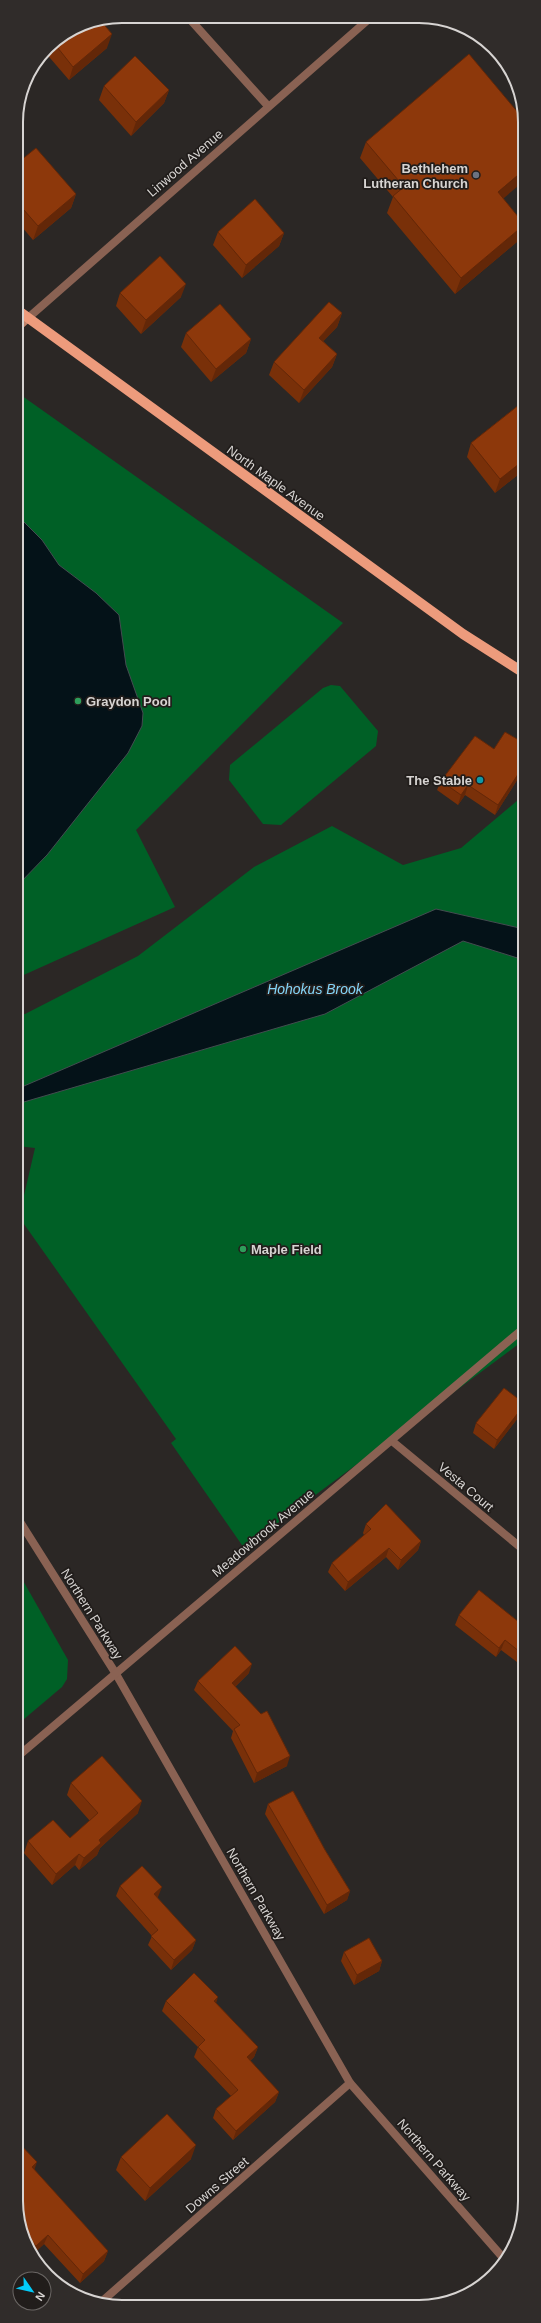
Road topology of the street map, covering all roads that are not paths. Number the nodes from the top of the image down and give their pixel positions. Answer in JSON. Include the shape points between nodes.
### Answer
{"nodes":[{"id":1,"x":193,"y":23,"type":"edge"},
{"id":2,"x":364,"y":23,"type":"edge"},
{"id":3,"x":268,"y":106,"type":"junction"},
{"id":4,"x":23,"y":314,"type":"edge"},
{"id":5,"x":28,"y":318,"type":"junction"},
{"id":6,"x":23,"y":323,"type":"edge"},
{"id":7,"x":518,"y":669,"type":"edge"},
{"id":8,"x":518,"y":1333,"type":"edge"},
{"id":9,"x":392,"y":1441,"type":"junction"},
{"id":10,"x":23,"y":1527,"type":"edge"},
{"id":11,"x":518,"y":1545,"type":"edge"},
{"id":12,"x":116,"y":1674,"type":"junction"},
{"id":13,"x":23,"y":1752,"type":"edge"},
{"id":14,"x":350,"y":2084,"type":"junction"},
{"id":15,"x":502,"y":2255,"type":"edge"},
{"id":16,"x":105,"y":2298,"type":"edge"}],
"edges":[{"from":1,"to":3,"type":"street"},
{"from":2,"to":3,"type":"street","name":"Linwood Avenue"},
{"from":3,"to":5,"type":"street","name":"Linwood Avenue"},
{"from":4,"to":5,"type":"main road","name":"North Maple Avenue"},
{"from":5,"to":6,"type":"main road","name":"Linwood Avenue"},
{"from":5,"to":7,"type":"main road","name":"North Maple Avenue","via":[[457,629]]},
{"from":8,"to":9,"type":"street","name":"Meadowbrook Avenue"},
{"from":9,"to":11,"type":"street","name":"Vesta Court"},
{"from":9,"to":12,"type":"street","name":"Meadowbrook Avenue"},
{"from":10,"to":12,"type":"street","name":"Northern Parkway"},
{"from":12,"to":13,"type":"street","name":"Meadowbrook Avenue"},
{"from":12,"to":14,"type":"street","name":"Northern Parkway"},
{"from":14,"to":15,"type":"street","name":"Northern Parkway"},
{"from":14,"to":16,"type":"street","name":"Downs Street"}]}
